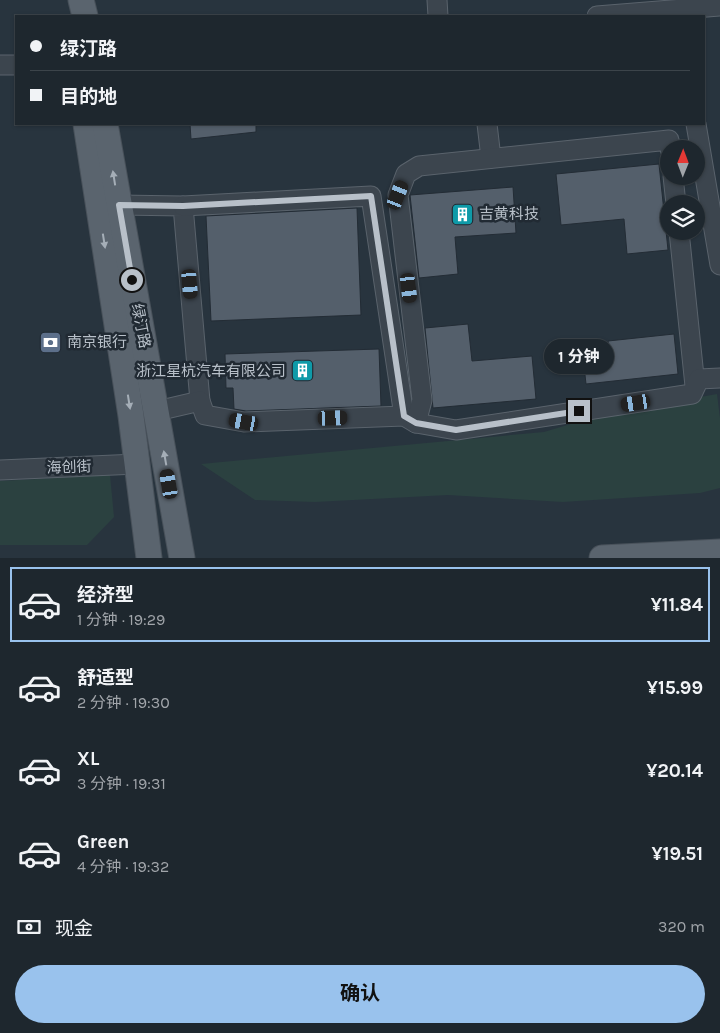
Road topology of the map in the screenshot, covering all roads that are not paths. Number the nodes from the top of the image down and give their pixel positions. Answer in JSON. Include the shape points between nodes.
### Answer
{"nodes":[{"id":1,"x":65,"y":0,"type":"edge"},
{"id":2,"x":81,"y":0,"type":"edge"},
{"id":3,"x":437,"y":0,"type":"edge"},
{"id":4,"x":720,"y":6,"type":"edge"},
{"id":5,"x":676,"y":8,"type":"edge"},
{"id":6,"x":68,"y":15,"type":"edge"},
{"id":7,"x":85,"y":15,"type":"edge"},
{"id":8,"x":438,"y":15,"type":"edge"},
{"id":9,"x":607,"y":15,"type":"edge"},
{"id":10,"x":15,"y":64,"type":"edge"},
{"id":11,"x":0,"y":65,"type":"edge"},
{"id":12,"x":86,"y":125,"type":"edge"},
{"id":13,"x":105,"y":125,"type":"edge"},
{"id":14,"x":487,"y":125,"type":"edge"},
{"id":15,"x":696,"y":125,"type":"edge"},
{"id":16,"x":660,"y":141,"type":"edge"},
{"id":17,"x":491,"y":158,"type":"junction"},
{"id":18,"x":119,"y":205,"type":"junction"},
{"id":19,"x":183,"y":206,"type":"junction"},
{"id":20,"x":680,"y":240,"type":"edge"},
{"id":21,"x":720,"y":265,"type":"edge"},
{"id":22,"x":720,"y":378,"type":"edge"},
{"id":23,"x":695,"y":386,"type":"junction"},
{"id":24,"x":200,"y":401,"type":"junction"},
{"id":25,"x":157,"y":411,"type":"junction"},
{"id":26,"x":410,"y":420,"type":"junction"},
{"id":27,"x":137,"y":464,"type":"junction"},
{"id":28,"x":0,"y":470,"type":"edge"},
{"id":29,"x":720,"y":552,"type":"edge"},
{"id":30,"x":149,"y":558,"type":"edge"},
{"id":31,"x":182,"y":558,"type":"edge"},
{"id":32,"x":602,"y":558,"type":"edge"}],
"edges":[{"from":1,"to":6,"type":"main road"},
{"from":2,"to":7,"type":"main road"},
{"from":3,"to":8,"type":"street"},
{"from":4,"to":5,"type":"street"},
{"from":5,"to":9,"type":"street"},
{"from":10,"to":11,"type":"street"},
{"from":12,"to":27,"type":"main road","name":"绿汀路","one_way":true},
{"from":18,"to":13,"type":"main road","name":"绿汀路","one_way":true},
{"from":14,"to":17,"type":"street"},
{"from":15,"to":21,"type":"street"},
{"from":16,"to":17,"type":"street"},
{"from":17,"to":26,"type":"street","via":[[419,166],[406,174],[398,195],[422,400]]},
{"from":18,"to":19,"type":"street"},
{"from":18,"to":25,"type":"main road","name":"绿汀路"},
{"from":19,"to":24,"type":"street"},
{"from":19,"to":26,"type":"street","via":[[371,196]]},
{"from":20,"to":23,"type":"street"},
{"from":22,"to":23,"type":"street","via":[[699,379]]},
{"from":23,"to":26,"type":"street","via":[[692,394],[456,430]]},
{"from":24,"to":25,"type":"street"},
{"from":24,"to":26,"type":"street","via":[[204,415],[244,422]]},
{"from":31,"to":25,"type":"main road","name":"绿汀路","one_way":true},
{"from":27,"to":28,"type":"street","name":"海创街"},
{"from":27,"to":30,"type":"main road","name":"绿汀路"},
{"from":29,"to":32,"type":"main road"}]}
